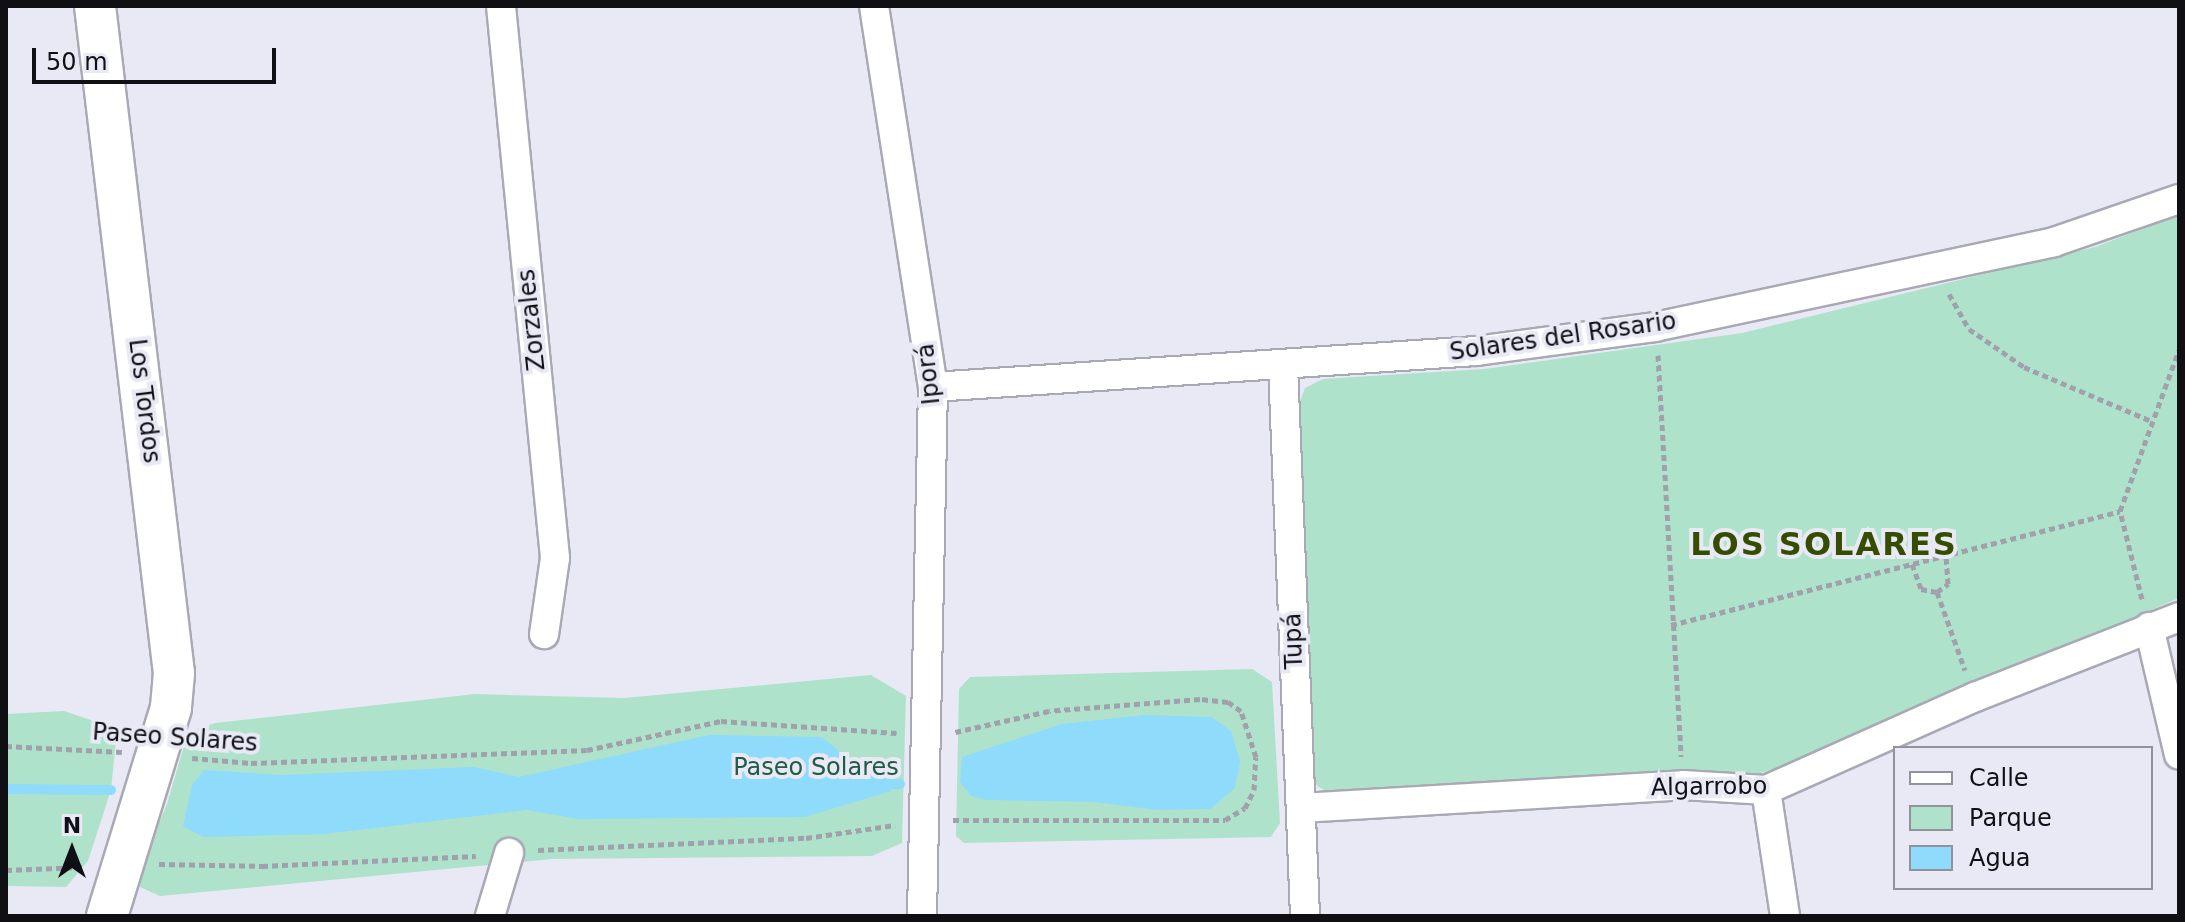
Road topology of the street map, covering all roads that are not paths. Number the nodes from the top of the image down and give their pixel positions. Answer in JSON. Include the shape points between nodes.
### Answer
{"nodes":[{"id":1,"x":95,"y":6,"type":"edge"},
{"id":2,"x":501,"y":6,"type":"edge"},
{"id":3,"x":874,"y":6,"type":"edge"},
{"id":4,"x":2179,"y":199,"type":"edge"},
{"id":5,"x":1283,"y":366,"type":"junction"},
{"id":6,"x":933,"y":387,"type":"junction"},
{"id":7,"x":2179,"y":617,"type":"edge"},
{"id":8,"x":2149,"y":627,"type":"junction"},
{"id":9,"x":544,"y":634,"type":"dead end"},
{"id":10,"x":2179,"y":755,"type":"edge"},
{"id":11,"x":1766,"y":790,"type":"junction"},
{"id":12,"x":1301,"y":808,"type":"junction"},
{"id":13,"x":509,"y":853,"type":"road end"},
{"id":14,"x":107,"y":916,"type":"edge"},
{"id":15,"x":490,"y":916,"type":"edge"},
{"id":16,"x":922,"y":916,"type":"edge"},
{"id":17,"x":1305,"y":916,"type":"edge"},
{"id":18,"x":1785,"y":916,"type":"edge"}],
"edges":[{"from":1,"to":14,"type":"street","name":"Los Tordos","via":[[173,658],[171,708]]},
{"from":2,"to":9,"type":"street","name":"Zorzales","via":[[555,558]]},
{"from":3,"to":6,"type":"street","name":"Iporá"},
{"from":4,"to":5,"type":"street","name":"Solares del Rosario","via":[[2054,242],[1655,327],[1476,351]]},
{"from":5,"to":6,"type":"street","name":"Solares del Rosario"},
{"from":5,"to":12,"type":"street","name":"Tupá"},
{"from":6,"to":16,"type":"street","name":"Iporá"},
{"from":7,"to":8,"type":"street","name":"Algarrobo"},
{"from":8,"to":10,"type":"street"},
{"from":8,"to":11,"type":"street","name":"Algarrobo"},
{"from":11,"to":12,"type":"street","name":"Algarrobo","via":[[1683,785]]},
{"from":11,"to":18,"type":"street"},
{"from":12,"to":17,"type":"street","name":"Tupá"},
{"from":13,"to":15,"type":"street"}]}
